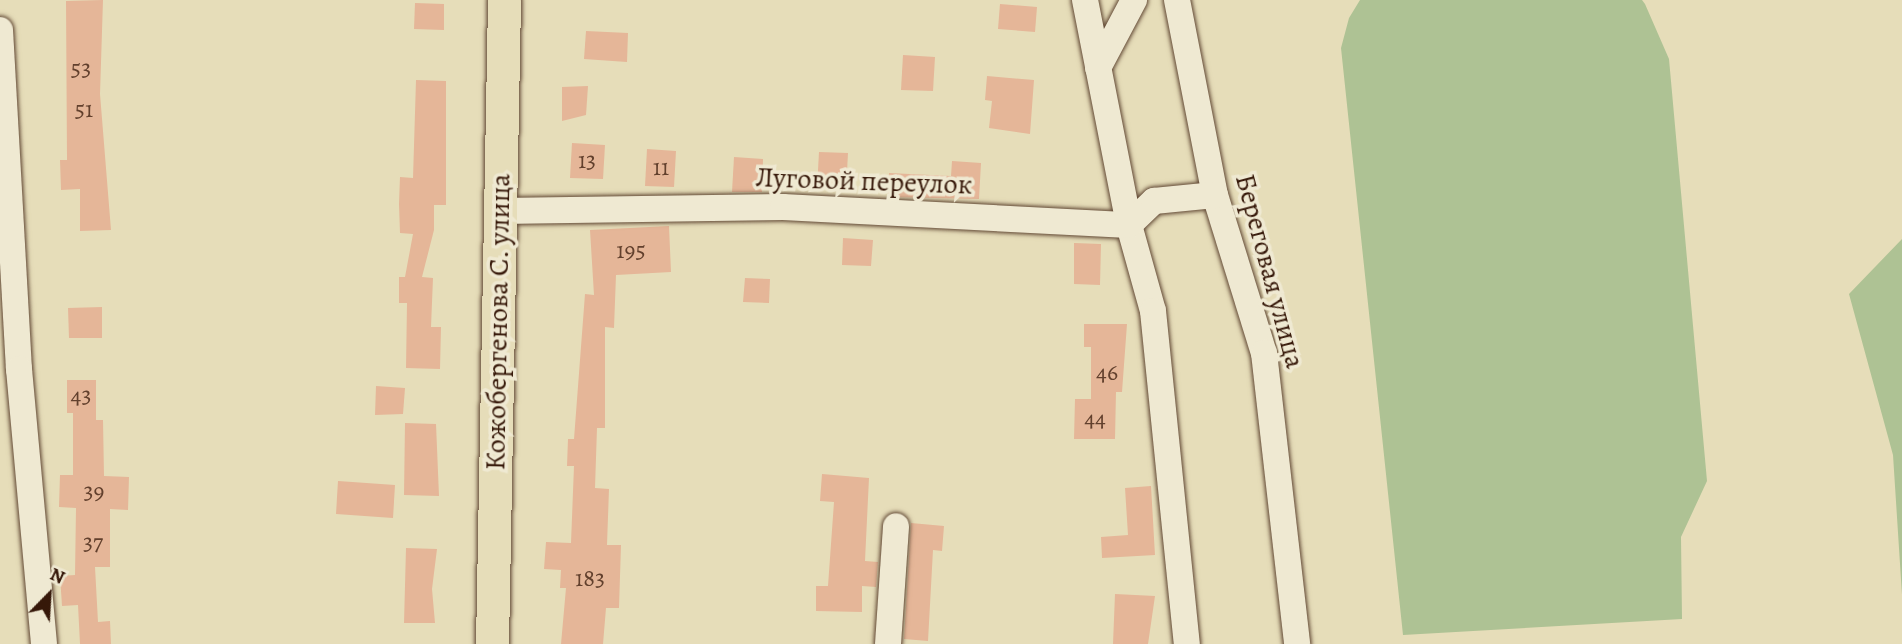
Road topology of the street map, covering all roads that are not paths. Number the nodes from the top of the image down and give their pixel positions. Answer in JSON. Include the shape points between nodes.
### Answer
{"nodes":[{"id":1,"x":504,"y":0,"type":"edge"},
{"id":2,"x":1085,"y":0,"type":"edge"},
{"id":3,"x":1134,"y":0,"type":"edge"},
{"id":4,"x":1177,"y":0,"type":"edge"},
{"id":5,"x":0,"y":30,"type":"edge"},
{"id":6,"x":1098,"y":68,"type":"junction"},
{"id":7,"x":1215,"y":195,"type":"junction"},
{"id":8,"x":500,"y":211,"type":"junction"},
{"id":9,"x":1129,"y":225,"type":"junction"},
{"id":10,"x":895,"y":526,"type":"dead end"},
{"id":11,"x":44,"y":644,"type":"edge"},
{"id":12,"x":492,"y":644,"type":"edge"},
{"id":13,"x":888,"y":644,"type":"edge"},
{"id":14,"x":1187,"y":644,"type":"edge"},
{"id":15,"x":1297,"y":644,"type":"edge"}],
"edges":[{"from":1,"to":8,"type":"main road","name":"Кожобергенова С. улица"},
{"from":2,"to":6,"type":"street"},
{"from":3,"to":6,"type":"street"},
{"from":4,"to":7,"type":"street","name":"Береговая улица"},
{"from":5,"to":11,"type":"street","via":[[19,369]]},
{"from":6,"to":9,"type":"street"},
{"from":7,"to":9,"type":"street","via":[[1154,201]]},
{"from":7,"to":15,"type":"street","name":"Береговая улица","via":[[1264,353]]},
{"from":8,"to":9,"type":"street","name":"Луговой переулок","via":[[783,207]]},
{"from":8,"to":12,"type":"main road","name":"Кожобергенова С. улица"},
{"from":9,"to":14,"type":"street","via":[[1153,311]]},
{"from":10,"to":13,"type":"street"}]}
